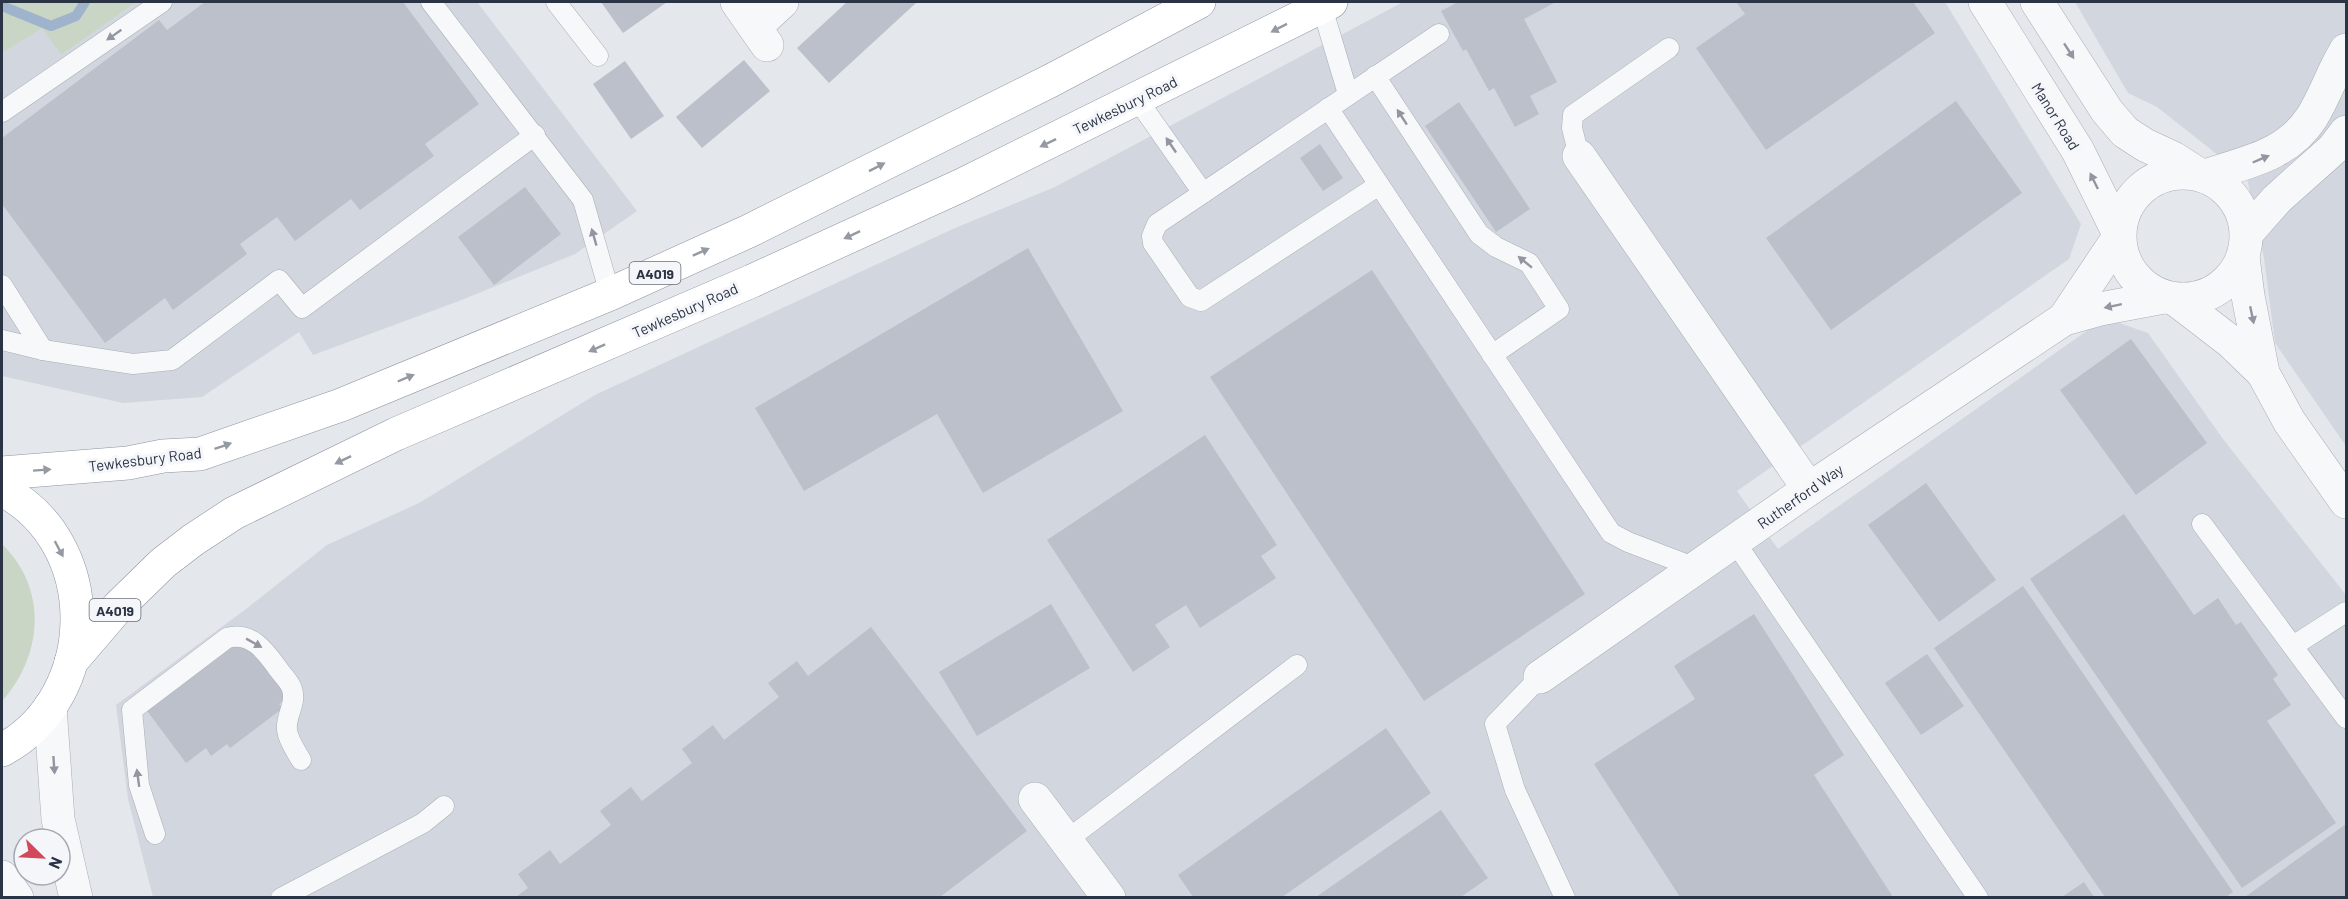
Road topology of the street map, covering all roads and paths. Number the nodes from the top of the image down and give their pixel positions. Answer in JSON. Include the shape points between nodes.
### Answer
{"nodes":[{"id":1,"x":162,"y":2,"type":"edge"},
{"id":2,"x":431,"y":2,"type":"edge"},
{"id":3,"x":556,"y":2,"type":"edge"},
{"id":4,"x":782,"y":2,"type":"edge"},
{"id":5,"x":1199,"y":2,"type":"edge"},
{"id":6,"x":1985,"y":2,"type":"edge"},
{"id":7,"x":2037,"y":2,"type":"edge"},
{"id":8,"x":1326,"y":4,"type":"edge"},
{"id":9,"x":753,"y":24,"type":"edge"},
{"id":10,"x":1439,"y":34,"type":"dead end"},
{"id":11,"x":1669,"y":48,"type":"dead end"},
{"id":12,"x":2346,"y":50,"type":"edge"},
{"id":13,"x":598,"y":56,"type":"dead end"},
{"id":14,"x":1375,"y":76,"type":"junction"},
{"id":15,"x":1348,"y":94,"type":"junction"},
{"id":16,"x":1137,"y":99,"type":"junction"},
{"id":17,"x":1328,"y":108,"type":"junction"},
{"id":18,"x":2,"y":112,"type":"edge"},
{"id":19,"x":2346,"y":132,"type":"edge"},
{"id":20,"x":535,"y":135,"type":"junction"},
{"id":21,"x":1579,"y":156,"type":"joint"},
{"id":22,"x":2202,"y":175,"type":"junction"},
{"id":23,"x":1379,"y":185,"type":"junction"},
{"id":24,"x":1203,"y":193,"type":"junction"},
{"id":25,"x":2119,"y":236,"type":"junction"},
{"id":26,"x":2245,"y":245,"type":"junction"},
{"id":27,"x":2,"y":285,"type":"edge"},
{"id":28,"x":610,"y":294,"type":"junction"},
{"id":29,"x":2169,"y":298,"type":"junction"},
{"id":30,"x":2064,"y":319,"type":"junction"},
{"id":31,"x":2,"y":340,"type":"edge"},
{"id":32,"x":43,"y":350,"type":"junction"},
{"id":33,"x":1492,"y":355,"type":"junction"},
{"id":34,"x":2263,"y":373,"type":"junction"},
{"id":35,"x":2,"y":473,"type":"edge"},
{"id":36,"x":1809,"y":489,"type":"junction"},
{"id":37,"x":2,"y":490,"type":"edge"},
{"id":38,"x":2346,"y":502,"type":"edge"},
{"id":39,"x":2202,"y":524,"type":"dead end"},
{"id":40,"x":1735,"y":542,"type":"junction"},
{"id":41,"x":1696,"y":568,"type":"junction"},
{"id":42,"x":2346,"y":612,"type":"edge"},
{"id":43,"x":2294,"y":646,"type":"junction"},
{"id":44,"x":71,"y":662,"type":"junction"},
{"id":45,"x":1297,"y":665,"type":"dead end"},
{"id":46,"x":1540,"y":677,"type":"joint"},
{"id":47,"x":50,"y":707,"type":"junction"},
{"id":48,"x":2346,"y":718,"type":"edge"},
{"id":49,"x":2,"y":750,"type":"edge"},
{"id":50,"x":301,"y":760,"type":"dead end"},
{"id":51,"x":1035,"y":799,"type":"dead end"},
{"id":52,"x":444,"y":806,"type":"dead end"},
{"id":53,"x":155,"y":834,"type":"dead end"},
{"id":54,"x":1067,"y":840,"type":"junction"},
{"id":55,"x":2,"y":877,"type":"edge"},
{"id":56,"x":17,"y":897,"type":"edge"},
{"id":57,"x":76,"y":897,"type":"edge"},
{"id":58,"x":280,"y":897,"type":"edge"},
{"id":59,"x":1109,"y":897,"type":"edge"},
{"id":60,"x":1565,"y":897,"type":"edge"},
{"id":61,"x":1978,"y":897,"type":"edge"}],
"edges":[{"from":1,"to":18,"type":"lane","one_way":true},
{"from":2,"to":20,"type":"lane"},
{"from":3,"to":13,"type":"lane"},
{"from":4,"to":9,"type":"street"},
{"from":28,"to":5,"type":"highway","name":"Tewkesbury Road","number":"A4019","one_way":true,"via":[[749,231]]},
{"from":25,"to":6,"type":"street","name":"Manor Road","one_way":true,"via":[[2078,151]]},
{"from":7,"to":22,"type":"street","one_way":true,"via":[[2107,111],[2125,132]]},
{"from":8,"to":15,"type":"lane"},
{"from":8,"to":16,"type":"highway","name":"Tewkesbury Road","number":"A4019","one_way":true},
{"from":10,"to":14,"type":"lane"},
{"from":11,"to":21,"type":"lane","via":[[1573,114]]},
{"from":22,"to":12,"type":"street","one_way":true,"via":[[2250,163],[2293,140],[2312,116]]},
{"from":14,"to":15,"type":"lane"},
{"from":33,"to":14,"type":"lane","one_way":true,"via":[[1559,309],[1529,263],[1479,234]]},
{"from":15,"to":17,"type":"lane"},
{"from":24,"to":16,"type":"lane","one_way":true},
{"from":16,"to":44,"type":"highway","name":"Tewkesbury Road","number":"A4019","one_way":true,"via":[[752,281],[396,434],[234,513],[163,563],[118,607]]},
{"from":17,"to":23,"type":"lane"},
{"from":17,"to":24,"type":"lane"},
{"from":19,"to":26,"type":"street","via":[[2334,149],[2277,199]]},
{"from":28,"to":20,"type":"lane","one_way":true,"via":[[583,200]]},
{"from":20,"to":32,"type":"lane","via":[[302,308],[279,280],[172,360],[133,364]]},
{"from":21,"to":36,"type":"street"},
{"from":22,"to":25,"type":"street","via":[[2179,172],[2144,185],[2122,216]]},
{"from":22,"to":26,"type":"street","via":[[2235,198],[2243,214]]},
{"from":23,"to":24,"type":"lane","via":[[1201,301],[1190,297],[1152,236],[1157,224]]},
{"from":23,"to":33,"type":"lane"},
{"from":25,"to":29,"type":"street","via":[[2122,257],[2132,275],[2146,288]]},
{"from":25,"to":30,"type":"street","name":"Rutherford Way"},
{"from":26,"to":29,"type":"street","via":[[2232,276],[2217,291],[2196,299]]},
{"from":26,"to":34,"type":"street","one_way":true,"via":[[2248,296]]},
{"from":27,"to":32,"type":"lane"},
{"from":35,"to":28,"type":"highway","name":"Tewkesbury Road","number":"A4019","one_way":true,"via":[[200,453],[341,405]]},
{"from":29,"to":30,"type":"street","name":"Rutherford Way","one_way":true},
{"from":29,"to":34,"type":"street","via":[[2231,342]]},
{"from":30,"to":36,"type":"street","name":"Rutherford Way"},
{"from":31,"to":32,"type":"lane"},
{"from":33,"to":41,"type":"lane","via":[[1611,533]]},
{"from":34,"to":38,"type":"street","via":[[2289,421]]},
{"from":36,"to":40,"type":"street","name":"Rutherford Way"},
{"from":37,"to":44,"type":"highway","one_way":true,"via":[[40,520],[73,581],[78,608]]},
{"from":39,"to":43,"type":"lane"},
{"from":40,"to":41,"type":"street","name":"Rutherford Way"},
{"from":40,"to":61,"type":"lane"},
{"from":41,"to":46,"type":"street","name":"Rutherford Way"},
{"from":42,"to":43,"type":"lane"},
{"from":43,"to":48,"type":"lane"},
{"from":44,"to":47,"type":"highway"},
{"from":45,"to":54,"type":"lane"},
{"from":46,"to":60,"type":"lane","via":[[1495,724],[1515,790]]},
{"from":47,"to":49,"type":"highway","via":[[36,724]]},
{"from":47,"to":57,"type":"street","one_way":true,"via":[[58,819]]},
{"from":53,"to":50,"type":"lane","one_way":true,"via":[[139,784],[132,710],[227,638],[244,638],[262,647],[292,687],[294,700],[287,733]]},
{"from":51,"to":54,"type":"street"},
{"from":52,"to":58,"type":"lane","via":[[423,823]]},
{"from":54,"to":59,"type":"street"},
{"from":55,"to":56,"type":"street"}]}
